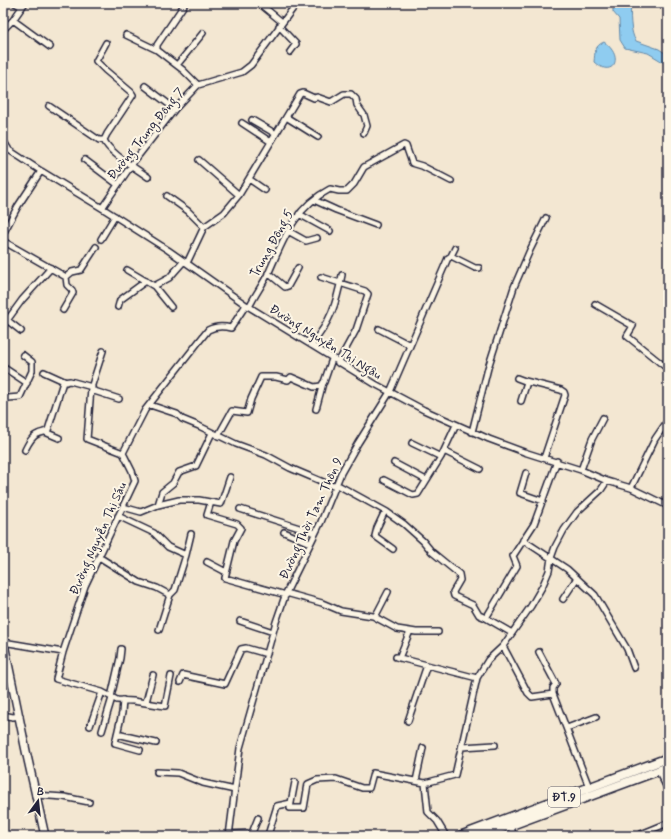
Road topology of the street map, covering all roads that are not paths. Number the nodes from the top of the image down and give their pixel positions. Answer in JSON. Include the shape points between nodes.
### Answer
{"nodes":[{"id":1,"x":15,"y":3,"type":"edge"},
{"id":2,"x":259,"y":3,"type":"edge"},
{"id":3,"x":297,"y":3,"type":"edge"},
{"id":4,"x":23,"y":5,"type":"edge"},
{"id":5,"x":184,"y":5,"type":"dead end"},
{"id":6,"x":13,"y":20,"type":"junction"},
{"id":7,"x":281,"y":24,"type":"junction"},
{"id":8,"x":3,"y":30,"type":"edge"},
{"id":9,"x":203,"y":33,"type":"dead end"},
{"id":10,"x":126,"y":35,"type":"dead end"},
{"id":11,"x":106,"y":43,"type":"dead end"},
{"id":12,"x":50,"y":47,"type":"dead end"},
{"id":13,"x":157,"y":50,"type":"junction"},
{"id":14,"x":290,"y":52,"type":"dead end"},
{"id":15,"x":177,"y":65,"type":"junction"},
{"id":16,"x":198,"y":85,"type":"junction"},
{"id":17,"x":145,"y":86,"type":"dead end"},
{"id":18,"x":49,"y":106,"type":"dead end"},
{"id":19,"x":175,"y":109,"type":"junction"},
{"id":20,"x":286,"y":117,"type":"junction"},
{"id":21,"x":252,"y":120,"type":"dead end"},
{"id":22,"x":242,"y":124,"type":"dead end"},
{"id":23,"x":364,"y":133,"type":"dead end"},
{"id":24,"x":276,"y":134,"type":"junction"},
{"id":25,"x":318,"y":137,"type":"dead end"},
{"id":26,"x":3,"y":140,"type":"edge"},
{"id":27,"x":104,"y":140,"type":"junction"},
{"id":28,"x":271,"y":142,"type":"junction"},
{"id":29,"x":85,"y":160,"type":"dead end"},
{"id":30,"x":199,"y":160,"type":"dead end"},
{"id":31,"x":132,"y":165,"type":"junction"},
{"id":32,"x":41,"y":171,"type":"junction"},
{"id":33,"x":148,"y":177,"type":"dead end"},
{"id":34,"x":249,"y":179,"type":"junction"},
{"id":35,"x":450,"y":180,"type":"dead end"},
{"id":36,"x":118,"y":184,"type":"junction"},
{"id":37,"x":265,"y":190,"type":"dead end"},
{"id":38,"x":239,"y":195,"type":"junction"},
{"id":39,"x":166,"y":196,"type":"dead end"},
{"id":40,"x":314,"y":200,"type":"junction"},
{"id":41,"x":102,"y":208,"type":"junction"},
{"id":42,"x":300,"y":214,"type":"junction"},
{"id":43,"x":115,"y":216,"type":"junction"},
{"id":44,"x":546,"y":218,"type":"dead end"},
{"id":45,"x":376,"y":225,"type":"dead end"},
{"id":46,"x":204,"y":227,"type":"junction"},
{"id":47,"x":288,"y":231,"type":"junction"},
{"id":48,"x":330,"y":231,"type":"dead end"},
{"id":49,"x":3,"y":234,"type":"edge"},
{"id":50,"x":317,"y":238,"type":"dead end"},
{"id":51,"x":101,"y":239,"type":"dead end"},
{"id":52,"x":3,"y":241,"type":"edge"},
{"id":53,"x":96,"y":247,"type":"dead end"},
{"id":54,"x":455,"y":248,"type":"dead end"},
{"id":55,"x":451,"y":256,"type":"junction"},
{"id":56,"x":186,"y":262,"type":"junction"},
{"id":57,"x":50,"y":268,"type":"junction"},
{"id":58,"x":298,"y":268,"type":"dead end"},
{"id":59,"x":479,"y":268,"type":"dead end"},
{"id":60,"x":127,"y":270,"type":"dead end"},
{"id":61,"x":268,"y":273,"type":"junction"},
{"id":62,"x":342,"y":275,"type":"dead end"},
{"id":63,"x":66,"y":277,"type":"junction"},
{"id":64,"x":321,"y":278,"type":"dead end"},
{"id":65,"x":146,"y":281,"type":"junction"},
{"id":66,"x":340,"y":284,"type":"junction"},
{"id":67,"x":154,"y":286,"type":"junction"},
{"id":68,"x":595,"y":304,"type":"dead end"},
{"id":69,"x":248,"y":306,"type":"junction"},
{"id":70,"x":118,"y":307,"type":"dead end"},
{"id":71,"x":171,"y":307,"type":"dead end"},
{"id":72,"x":63,"y":310,"type":"dead end"},
{"id":73,"x":7,"y":320,"type":"junction"},
{"id":74,"x":3,"y":326,"type":"edge"},
{"id":75,"x":379,"y":329,"type":"dead end"},
{"id":76,"x":21,"y":331,"type":"dead end"},
{"id":77,"x":311,"y":345,"type":"junction"},
{"id":78,"x":410,"y":345,"type":"junction"},
{"id":79,"x":103,"y":351,"type":"dead end"},
{"id":80,"x":23,"y":355,"type":"dead end"},
{"id":81,"x":332,"y":359,"type":"junction"},
{"id":82,"x":338,"y":363,"type":"junction"},
{"id":83,"x":3,"y":367,"type":"edge"},
{"id":84,"x":668,"y":369,"type":"edge"},
{"id":85,"x":44,"y":372,"type":"dead end"},
{"id":86,"x":517,"y":378,"type":"dead end"},
{"id":87,"x":66,"y":382,"type":"junction"},
{"id":88,"x":324,"y":382,"type":"junction"},
{"id":89,"x":527,"y":382,"type":"junction"},
{"id":90,"x":27,"y":383,"type":"junction"},
{"id":91,"x":91,"y":388,"type":"junction"},
{"id":92,"x":390,"y":392,"type":"junction"},
{"id":93,"x":119,"y":399,"type":"dead end"},
{"id":94,"x":521,"y":401,"type":"dead end"},
{"id":95,"x":3,"y":403,"type":"edge"},
{"id":96,"x":150,"y":405,"type":"junction"},
{"id":97,"x":316,"y":409,"type":"dead end"},
{"id":98,"x":603,"y":418,"type":"dead end"},
{"id":99,"x":668,"y":420,"type":"edge"},
{"id":100,"x":456,"y":425,"type":"junction"},
{"id":101,"x":45,"y":432,"type":"junction"},
{"id":102,"x":472,"y":432,"type":"junction"},
{"id":103,"x":212,"y":433,"type":"junction"},
{"id":104,"x":218,"y":436,"type":"junction"},
{"id":105,"x":59,"y":438,"type":"dead end"},
{"id":106,"x":412,"y":443,"type":"dead end"},
{"id":107,"x":25,"y":450,"type":"dead end"},
{"id":108,"x":444,"y":451,"type":"junction"},
{"id":109,"x":124,"y":453,"type":"junction"},
{"id":110,"x":441,"y":457,"type":"junction"},
{"id":111,"x":544,"y":458,"type":"junction"},
{"id":112,"x":557,"y":461,"type":"junction"},
{"id":113,"x":394,"y":463,"type":"dead end"},
{"id":114,"x":480,"y":469,"type":"dead end"},
{"id":115,"x":581,"y":470,"type":"junction"},
{"id":116,"x":526,"y":473,"type":"dead end"},
{"id":117,"x":230,"y":477,"type":"dead end"},
{"id":118,"x":384,"y":480,"type":"dead end"},
{"id":119,"x":426,"y":480,"type":"junction"},
{"id":120,"x":607,"y":481,"type":"junction"},
{"id":121,"x":336,"y":486,"type":"junction"},
{"id":122,"x":631,"y":488,"type":"junction"},
{"id":123,"x":543,"y":501,"type":"junction"},
{"id":124,"x":211,"y":502,"type":"junction"},
{"id":125,"x":158,"y":505,"type":"junction"},
{"id":126,"x":668,"y":506,"type":"edge"},
{"id":127,"x":123,"y":507,"type":"junction"},
{"id":128,"x":240,"y":509,"type":"dead end"},
{"id":129,"x":385,"y":510,"type":"junction"},
{"id":130,"x":118,"y":516,"type":"junction"},
{"id":131,"x":284,"y":532,"type":"dead end"},
{"id":132,"x":315,"y":533,"type":"junction"},
{"id":133,"x":191,"y":534,"type":"dead end"},
{"id":134,"x":523,"y":540,"type":"junction"},
{"id":135,"x":310,"y":543,"type":"junction"},
{"id":136,"x":393,"y":549,"type":"dead end"},
{"id":137,"x":186,"y":555,"type":"junction"},
{"id":138,"x":99,"y":557,"type":"junction"},
{"id":139,"x":551,"y":558,"type":"junction"},
{"id":140,"x":207,"y":562,"type":"dead end"},
{"id":141,"x":226,"y":572,"type":"junction"},
{"id":142,"x":577,"y":578,"type":"junction"},
{"id":143,"x":388,"y":592,"type":"dead end"},
{"id":144,"x":286,"y":594,"type":"junction"},
{"id":145,"x":170,"y":595,"type":"junction"},
{"id":146,"x":563,"y":599,"type":"dead end"},
{"id":147,"x":375,"y":617,"type":"junction"},
{"id":148,"x":486,"y":618,"type":"junction"},
{"id":149,"x":240,"y":621,"type":"dead end"},
{"id":150,"x":159,"y":630,"type":"dead end"},
{"id":151,"x":410,"y":631,"type":"junction"},
{"id":152,"x":273,"y":632,"type":"junction"},
{"id":153,"x":438,"y":632,"type":"dead end"},
{"id":154,"x":512,"y":633,"type":"junction"},
{"id":155,"x":3,"y":641,"type":"edge"},
{"id":156,"x":503,"y":646,"type":"junction"},
{"id":157,"x":121,"y":649,"type":"dead end"},
{"id":158,"x":63,"y":652,"type":"junction"},
{"id":159,"x":539,"y":652,"type":"dead end"},
{"id":160,"x":267,"y":654,"type":"junction"},
{"id":161,"x":427,"y":665,"type":"junction"},
{"id":162,"x":634,"y":668,"type":"dead end"},
{"id":163,"x":153,"y":675,"type":"dead end"},
{"id":164,"x":171,"y":676,"type":"dead end"},
{"id":165,"x":477,"y":678,"type":"junction"},
{"id":166,"x":180,"y":682,"type":"dead end"},
{"id":167,"x":102,"y":692,"type":"junction"},
{"id":168,"x":553,"y":694,"type":"junction"},
{"id":169,"x":112,"y":698,"type":"junction"},
{"id":170,"x":123,"y":700,"type":"junction"},
{"id":171,"x":146,"y":702,"type":"junction"},
{"id":172,"x":3,"y":715,"type":"edge"},
{"id":173,"x":20,"y":716,"type":"junction"},
{"id":174,"x":596,"y":717,"type":"dead end"},
{"id":175,"x":408,"y":721,"type":"dead end"},
{"id":176,"x":90,"y":726,"type":"dead end"},
{"id":177,"x":567,"y":728,"type":"junction"},
{"id":178,"x":102,"y":731,"type":"dead end"},
{"id":179,"x":117,"y":734,"type":"junction"},
{"id":180,"x":156,"y":743,"type":"dead end"},
{"id":181,"x":495,"y":745,"type":"dead end"},
{"id":182,"x":462,"y":747,"type":"junction"},
{"id":183,"x":423,"y":748,"type":"dead end"},
{"id":184,"x":140,"y":750,"type":"dead end"},
{"id":185,"x":668,"y":758,"type":"edge"},
{"id":186,"x":668,"y":767,"type":"edge"},
{"id":187,"x":658,"y":770,"type":"junction"},
{"id":188,"x":157,"y":772,"type":"dead end"},
{"id":189,"x":416,"y":781,"type":"junction"},
{"id":190,"x":295,"y":782,"type":"dead end"},
{"id":191,"x":426,"y":783,"type":"junction"},
{"id":192,"x":589,"y":787,"type":"junction"},
{"id":193,"x":235,"y":790,"type":"junction"},
{"id":194,"x":668,"y":790,"type":"edge"},
{"id":195,"x":35,"y":795,"type":"junction"},
{"id":196,"x":89,"y":802,"type":"dead end"},
{"id":197,"x":291,"y":803,"type":"junction"},
{"id":198,"x":258,"y":818,"type":"dead end"},
{"id":199,"x":668,"y":823,"type":"edge"},
{"id":200,"x":511,"y":825,"type":"junction"},
{"id":201,"x":229,"y":835,"type":"edge"},
{"id":202,"x":268,"y":835,"type":"dead end"},
{"id":203,"x":45,"y":836,"type":"edge"},
{"id":204,"x":446,"y":836,"type":"edge"},
{"id":205,"x":460,"y":836,"type":"edge"},
{"id":206,"x":482,"y":836,"type":"edge"},
{"id":207,"x":513,"y":836,"type":"edge"},
{"id":208,"x":641,"y":836,"type":"edge"}],
"edges":[{"from":1,"to":4,"type":"street"},
{"from":2,"to":7,"type":"street"},
{"from":3,"to":7,"type":"street","name":"Đường Trung Đông 7"},
{"from":4,"to":6,"type":"street"},
{"from":5,"to":13,"type":"street","via":[[157,45]]},
{"from":6,"to":8,"type":"street"},
{"from":6,"to":12,"type":"street"},
{"from":7,"to":14,"type":"street","via":[[296,44]]},
{"from":7,"to":16,"type":"street","name":"Đường Trung Đông 7","via":[[251,66],[242,72]]},
{"from":9,"to":15,"type":"street"},
{"from":10,"to":13,"type":"street"},
{"from":11,"to":27,"type":"street","via":[[96,61],[133,95]]},
{"from":13,"to":15,"type":"street"},
{"from":15,"to":16,"type":"street"},
{"from":16,"to":19,"type":"street","name":"Đường Trung Đông 7"},
{"from":17,"to":19,"type":"street"},
{"from":18,"to":27,"type":"street","via":[[100,140]]},
{"from":19,"to":31,"type":"street","name":"Đường Trung Đông 7"},
{"from":20,"to":23,"type":"street","via":[[300,94],[331,102],[344,94],[351,94],[364,115],[367,126]]},
{"from":20,"to":24,"type":"street"},
{"from":20,"to":25,"type":"street"},
{"from":21,"to":24,"type":"street"},
{"from":22,"to":28,"type":"street"},
{"from":24,"to":28,"type":"street"},
{"from":26,"to":32,"type":"street","name":"Đường Nguyễn Thị Ngâu","via":[[9,150]]},
{"from":27,"to":31,"type":"street","via":[[106,145]]},
{"from":28,"to":34,"type":"street"},
{"from":29,"to":36,"type":"street"},
{"from":30,"to":38,"type":"street"},
{"from":31,"to":33,"type":"street"},
{"from":31,"to":36,"type":"street","name":"Đường Trung Đông 7"},
{"from":32,"to":41,"type":"street","name":"Đường Nguyễn Thị Ngâu"},
{"from":32,"to":49,"type":"street"},
{"from":34,"to":37,"type":"street"},
{"from":34,"to":38,"type":"street"},
{"from":35,"to":40,"type":"street","name":"Trung Đông 5","via":[[412,163],[404,146],[364,167],[348,191],[330,189]]},
{"from":36,"to":41,"type":"street","name":"Đường Trung Đông 7"},
{"from":38,"to":46,"type":"street","via":[[224,213]]},
{"from":39,"to":46,"type":"street","via":[[188,211]]},
{"from":40,"to":42,"type":"street","name":"Trung Đông 5","via":[[303,208]]},
{"from":40,"to":45,"type":"street"},
{"from":41,"to":43,"type":"street","name":"Đường Nguyễn Thị Ngâu"},
{"from":42,"to":47,"type":"street","name":"Trung Đông 5"},
{"from":42,"to":48,"type":"street"},
{"from":43,"to":51,"type":"street"},
{"from":43,"to":56,"type":"street","name":"Đường Nguyễn Thị Ngâu"},
{"from":44,"to":102,"type":"street","via":[[514,287],[488,368]]},
{"from":46,"to":56,"type":"street"},
{"from":47,"to":50,"type":"street","via":[[306,241]]},
{"from":47,"to":61,"type":"street","name":"Trung Đông 5"},
{"from":52,"to":57,"type":"street"},
{"from":53,"to":63,"type":"street","via":[[80,270]]},
{"from":54,"to":55,"type":"street","name":"Đường Thời Tam Thôn 9"},
{"from":55,"to":59,"type":"street"},
{"from":55,"to":78,"type":"street","name":"Đường Thời Tam Thôn 9"},
{"from":56,"to":67,"type":"street","via":[[169,278]]},
{"from":56,"to":69,"type":"street","name":"Đường Nguyễn Thị Ngâu"},
{"from":57,"to":63,"type":"street"},
{"from":57,"to":73,"type":"street"},
{"from":58,"to":61,"type":"street","via":[[285,287]]},
{"from":60,"to":65,"type":"street"},
{"from":61,"to":69,"type":"street","name":"Trung Đông 5"},
{"from":62,"to":66,"type":"street"},
{"from":63,"to":72,"type":"street","via":[[73,293]]},
{"from":64,"to":66,"type":"street"},
{"from":65,"to":67,"type":"street"},
{"from":65,"to":70,"type":"street","via":[[120,300]]},
{"from":66,"to":77,"type":"street","via":[[332,314],[323,331]]},
{"from":66,"to":82,"type":"street","via":[[368,294],[356,330]]},
{"from":67,"to":71,"type":"street"},
{"from":68,"to":84,"type":"street","via":[[633,326],[627,336]]},
{"from":69,"to":77,"type":"street","name":"Đường Nguyễn Thị Ngâu"},
{"from":69,"to":96,"type":"street","via":[[230,328],[224,326],[208,330]]},
{"from":73,"to":74,"type":"street"},
{"from":73,"to":76,"type":"street"},
{"from":75,"to":78,"type":"street"},
{"from":77,"to":81,"type":"street","name":"Đường Nguyễn Thị Ngâu"},
{"from":78,"to":92,"type":"street","name":"Đường Thời Tam Thôn 9"},
{"from":79,"to":91,"type":"street"},
{"from":80,"to":90,"type":"street","via":[[33,364]]},
{"from":81,"to":82,"type":"street","name":"Đường Nguyễn Thị Ngâu"},
{"from":81,"to":88,"type":"street"},
{"from":82,"to":92,"type":"street","name":"Đường Nguyễn Thị Ngâu"},
{"from":83,"to":90,"type":"street"},
{"from":85,"to":87,"type":"street"},
{"from":86,"to":89,"type":"street"},
{"from":87,"to":91,"type":"street"},
{"from":87,"to":101,"type":"street","via":[[63,382],[48,430]]},
{"from":88,"to":97,"type":"street"},
{"from":88,"to":104,"type":"street","via":[[321,386],[314,386],[291,377],[288,380],[276,376],[261,377],[247,413],[232,411]]},
{"from":89,"to":94,"type":"street"},
{"from":89,"to":111,"type":"street","via":[[561,390],[565,395]]},
{"from":90,"to":95,"type":"street","via":[[20,397],[8,398]]},
{"from":91,"to":93,"type":"street"},
{"from":91,"to":109,"type":"street","via":[[87,439]]},
{"from":92,"to":100,"type":"street","name":"Đường Nguyễn Thị Ngâu"},
{"from":92,"to":121,"type":"street","name":"Đường Thời Tam Thôn 9","via":[[358,443]]},
{"from":96,"to":103,"type":"street","via":[[177,414],[182,419]]},
{"from":96,"to":109,"type":"street","via":[[145,410]]},
{"from":98,"to":115,"type":"street"},
{"from":99,"to":122,"type":"street","via":[[655,439]]},
{"from":100,"to":102,"type":"street","name":"Đường Nguyễn Thị Ngâu"},
{"from":100,"to":108,"type":"street"},
{"from":101,"to":105,"type":"street"},
{"from":101,"to":107,"type":"street","via":[[34,436]]},
{"from":102,"to":111,"type":"street","name":"Đường Nguyễn Thị Ngâu"},
{"from":103,"to":104,"type":"street"},
{"from":103,"to":125,"type":"street","via":[[196,466],[179,472],[174,482],[162,492]]},
{"from":104,"to":121,"type":"street"},
{"from":106,"to":110,"type":"street"},
{"from":108,"to":110,"type":"street"},
{"from":108,"to":114,"type":"street"},
{"from":109,"to":127,"type":"street","name":"Đường Nguyễn Thị Sáu","via":[[135,480]]},
{"from":110,"to":119,"type":"street"},
{"from":111,"to":112,"type":"street","name":"Đường Nguyễn Thị Ngâu"},
{"from":112,"to":115,"type":"street","name":"Đường Nguyễn Thị Ngâu"},
{"from":112,"to":123,"type":"street"},
{"from":113,"to":119,"type":"street"},
{"from":115,"to":120,"type":"street","name":"Đường Nguyễn Thị Ngâu"},
{"from":116,"to":123,"type":"street","via":[[520,493]]},
{"from":117,"to":124,"type":"street","via":[[221,504]]},
{"from":118,"to":119,"type":"street","via":[[413,495],[418,494]]},
{"from":120,"to":122,"type":"street","name":"Đường Nguyễn Thị Ngâu"},
{"from":120,"to":139,"type":"street","via":[[577,512],[564,530]]},
{"from":121,"to":129,"type":"street"},
{"from":121,"to":132,"type":"street","name":"Đường Thời Tam Thôn 9"},
{"from":122,"to":126,"type":"street","name":"Đường Nguyễn Thị Ngâu"},
{"from":123,"to":134,"type":"street","via":[[534,524]]},
{"from":124,"to":125,"type":"street","via":[[179,500]]},
{"from":124,"to":141,"type":"street","via":[[207,515],[237,524],[241,528],[234,541]]},
{"from":125,"to":127,"type":"street","via":[[140,512]]},
{"from":127,"to":130,"type":"street","name":"Đường Nguyễn Thị Sáu"},
{"from":128,"to":132,"type":"street"},
{"from":129,"to":136,"type":"street","via":[[375,536]]},
{"from":129,"to":148,"type":"street","via":[[458,574],[460,580],[453,594],[473,605],[479,615]]},
{"from":130,"to":137,"type":"street","via":[[157,535],[168,547]]},
{"from":130,"to":138,"type":"street","name":"Đường Nguyễn Thị Sáu"},
{"from":131,"to":135,"type":"street"},
{"from":132,"to":135,"type":"street","name":"Đường Thời Tam Thôn 9"},
{"from":133,"to":137,"type":"street"},
{"from":134,"to":139,"type":"street"},
{"from":134,"to":148,"type":"street","via":[[513,556],[517,566]]},
{"from":135,"to":144,"type":"street","name":"Đường Thời Tam Thôn 9"},
{"from":137,"to":145,"type":"street","via":[[175,590]]},
{"from":138,"to":145,"type":"street","via":[[139,582]]},
{"from":138,"to":158,"type":"street","name":"Đường Nguyễn Thị Sáu"},
{"from":139,"to":142,"type":"street"},
{"from":139,"to":154,"type":"street","via":[[542,587]]},
{"from":140,"to":141,"type":"street"},
{"from":141,"to":144,"type":"street","via":[[225,578]]},
{"from":142,"to":146,"type":"street"},
{"from":142,"to":162,"type":"street","via":[[594,595],[627,649]]},
{"from":143,"to":147,"type":"street"},
{"from":144,"to":147,"type":"street","via":[[322,603],[341,611]]},
{"from":144,"to":152,"type":"street","name":"Đường Thời Tam Thôn 9"},
{"from":145,"to":150,"type":"street"},
{"from":147,"to":151,"type":"street","via":[[397,629]]},
{"from":148,"to":154,"type":"street"},
{"from":149,"to":152,"type":"street"},
{"from":151,"to":153,"type":"street"},
{"from":151,"to":161,"type":"street","via":[[398,658]]},
{"from":152,"to":160,"type":"street","name":"Đường Thời Tam Thôn 9"},
{"from":154,"to":156,"type":"street"},
{"from":155,"to":158,"type":"street"},
{"from":155,"to":173,"type":"main road"},
{"from":156,"to":165,"type":"street","via":[[488,660]]},
{"from":156,"to":168,"type":"street","via":[[532,697]]},
{"from":157,"to":169,"type":"street"},
{"from":158,"to":167,"type":"street","name":"Đường Nguyễn Thị Sáu","via":[[56,679]]},
{"from":159,"to":168,"type":"street","via":[[556,684]]},
{"from":160,"to":166,"type":"street","via":[[241,649],[225,684],[183,675]]},
{"from":160,"to":193,"type":"street","name":"Đường Thời Tam Thôn 9","via":[[240,748]]},
{"from":161,"to":165,"type":"street"},
{"from":161,"to":175,"type":"street"},
{"from":163,"to":171,"type":"street"},
{"from":164,"to":171,"type":"street","via":[[165,706]]},
{"from":165,"to":182,"type":"street"},
{"from":167,"to":169,"type":"street"},
{"from":167,"to":176,"type":"street"},
{"from":168,"to":177,"type":"street"},
{"from":169,"to":170,"type":"street"},
{"from":169,"to":178,"type":"street"},
{"from":170,"to":171,"type":"street"},
{"from":170,"to":179,"type":"street"},
{"from":172,"to":173,"type":"street"},
{"from":173,"to":195,"type":"main road"},
{"from":174,"to":177,"type":"street"},
{"from":177,"to":192,"type":"street"},
{"from":179,"to":180,"type":"street"},
{"from":179,"to":184,"type":"street","via":[[115,743]]},
{"from":181,"to":182,"type":"street"},
{"from":182,"to":191,"type":"street","via":[[455,775]]},
{"from":183,"to":189,"type":"street"},
{"from":185,"to":192,"type":"main road","number":"ĐT.9"},
{"from":186,"to":187,"type":"main road","number":"ĐT.9"},
{"from":187,"to":194,"type":"street"},
{"from":187,"to":200,"type":"main road","number":"ĐT.9"},
{"from":188,"to":193,"type":"street","via":[[178,773],[203,783]]},
{"from":189,"to":191,"type":"street"},
{"from":189,"to":197,"type":"street","via":[[373,773],[369,788],[336,779],[312,781],[308,784],[304,808],[290,808]]},
{"from":190,"to":197,"type":"street"},
{"from":191,"to":204,"type":"street","via":[[428,812]]},
{"from":192,"to":205,"type":"main road","number":"ĐT.9"},
{"from":193,"to":201,"type":"street","name":"Đường Thời Tam Thôn 9"},
{"from":195,"to":196,"type":"street"},
{"from":195,"to":203,"type":"main road"},
{"from":197,"to":202,"type":"street","via":[[278,806]]},
{"from":198,"to":201,"type":"street","via":[[252,833]]},
{"from":199,"to":208,"type":"street","via":[[640,834]]},
{"from":200,"to":206,"type":"main road","number":"ĐT.9"},
{"from":200,"to":207,"type":"street"}]}
